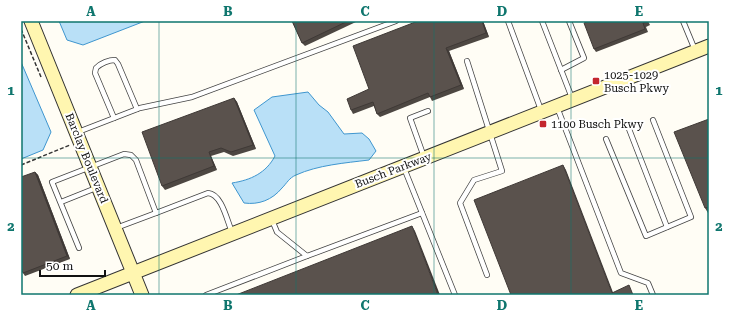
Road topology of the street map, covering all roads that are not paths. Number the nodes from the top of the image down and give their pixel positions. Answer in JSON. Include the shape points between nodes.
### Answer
{"nodes":[{"id":1,"x":31,"y":21,"type":"edge"},
{"id":2,"x":396,"y":21,"type":"edge"},
{"id":3,"x":508,"y":21,"type":"edge"},
{"id":4,"x":542,"y":21,"type":"edge"},
{"id":5,"x":569,"y":21,"type":"edge"},
{"id":6,"x":683,"y":21,"type":"edge"},
{"id":7,"x":709,"y":46,"type":"edge"},
{"id":8,"x":695,"y":51,"type":"junction"},
{"id":9,"x":467,"y":62,"type":"dead end"},
{"id":10,"x":561,"y":70,"type":"junction"},
{"id":11,"x":573,"y":99,"type":"junction"},
{"id":12,"x":556,"y":106,"type":"junction"},
{"id":13,"x":137,"y":109,"type":"junction"},
{"id":14,"x":428,"y":111,"type":"dead end"},
{"id":15,"x":542,"y":111,"type":"junction"},
{"id":16,"x":114,"y":118,"type":"junction"},
{"id":17,"x":653,"y":120,"type":"dead end"},
{"id":18,"x":629,"y":129,"type":"dead end"},
{"id":19,"x":489,"y":132,"type":"junction"},
{"id":20,"x":76,"y":133,"type":"junction"},
{"id":21,"x":606,"y":138,"type":"dead end"},
{"id":22,"x":425,"y":158,"type":"junction"},
{"id":23,"x":403,"y":166,"type":"junction"},
{"id":24,"x":90,"y":167,"type":"junction"},
{"id":25,"x":99,"y":187,"type":"junction"},
{"id":26,"x":61,"y":202,"type":"junction"},
{"id":27,"x":156,"y":213,"type":"junction"},
{"id":28,"x":422,"y":213,"type":"junction"},
{"id":29,"x":271,"y":218,"type":"junction"},
{"id":30,"x":667,"y":227,"type":"junction"},
{"id":31,"x":116,"y":228,"type":"junction"},
{"id":32,"x":232,"y":233,"type":"junction"},
{"id":33,"x":79,"y":248,"type":"dead end"},
{"id":34,"x":307,"y":256,"type":"junction"},
{"id":35,"x":134,"y":272,"type":"junction"},
{"id":36,"x":487,"y":275,"type":"dead end"},
{"id":37,"x":77,"y":295,"type":"edge"},
{"id":38,"x":142,"y":295,"type":"edge"},
{"id":39,"x":206,"y":295,"type":"edge"},
{"id":40,"x":455,"y":295,"type":"edge"},
{"id":41,"x":653,"y":295,"type":"edge"}],
"edges":[{"from":1,"to":20,"type":"street","name":"Barclay Boulevard"},
{"from":2,"to":13,"type":"lane","via":[[192,98]]},
{"from":3,"to":15,"type":"lane"},
{"from":4,"to":10,"type":"lane"},
{"from":5,"to":10,"type":"lane","via":[[584,58]]},
{"from":6,"to":8,"type":"lane"},
{"from":7,"to":8,"type":"street","name":"Busch Parkway"},
{"from":8,"to":11,"type":"street","name":"Busch Parkway"},
{"from":9,"to":19,"type":"lane"},
{"from":10,"to":11,"type":"lane"},
{"from":11,"to":12,"type":"street","name":"Busch Parkway"},
{"from":12,"to":15,"type":"street","name":"Busch Parkway"},
{"from":12,"to":41,"type":"lane","via":[[621,273],[648,283]]},
{"from":13,"to":16,"type":"lane"},
{"from":13,"to":16,"type":"lane","via":[[118,64],[111,60],[99,65],[95,72]]},
{"from":14,"to":22,"type":"lane","via":[[410,118]]},
{"from":15,"to":19,"type":"street","name":"Busch Parkway"},
{"from":16,"to":20,"type":"lane"},
{"from":17,"to":30,"type":"lane","via":[[691,217]]},
{"from":18,"to":30,"type":"lane"},
{"from":19,"to":22,"type":"street","name":"Busch Parkway"},
{"from":19,"to":36,"type":"lane","via":[[502,171],[474,180],[460,203]]},
{"from":20,"to":24,"type":"street","name":"Barclay Boulevard"},
{"from":21,"to":30,"type":"lane","via":[[646,236]]},
{"from":22,"to":23,"type":"street","name":"Busch Parkway"},
{"from":23,"to":28,"type":"lane"},
{"from":23,"to":29,"type":"street","name":"Busch Parkway"},
{"from":24,"to":25,"type":"street","name":"Barclay Boulevard"},
{"from":24,"to":26,"type":"lane","via":[[52,182]]},
{"from":24,"to":27,"type":"lane","via":[[124,154],[131,155],[136,160]]},
{"from":25,"to":26,"type":"lane"},
{"from":25,"to":31,"type":"street","name":"Barclay Boulevard"},
{"from":26,"to":33,"type":"lane"},
{"from":27,"to":31,"type":"lane"},
{"from":27,"to":32,"type":"lane","via":[[212,193],[219,200]]},
{"from":28,"to":34,"type":"lane"},
{"from":28,"to":40,"type":"lane"},
{"from":29,"to":32,"type":"street","name":"Busch Parkway"},
{"from":29,"to":34,"type":"lane","via":[[277,232]]},
{"from":31,"to":35,"type":"street","name":"Barclay Boulevard"},
{"from":32,"to":35,"type":"street","name":"Busch Parkway"},
{"from":34,"to":39,"type":"lane"},
{"from":35,"to":37,"type":"street","name":"Busch Parkway"},
{"from":35,"to":38,"type":"street","name":"Barclay Boulevard"}]}
